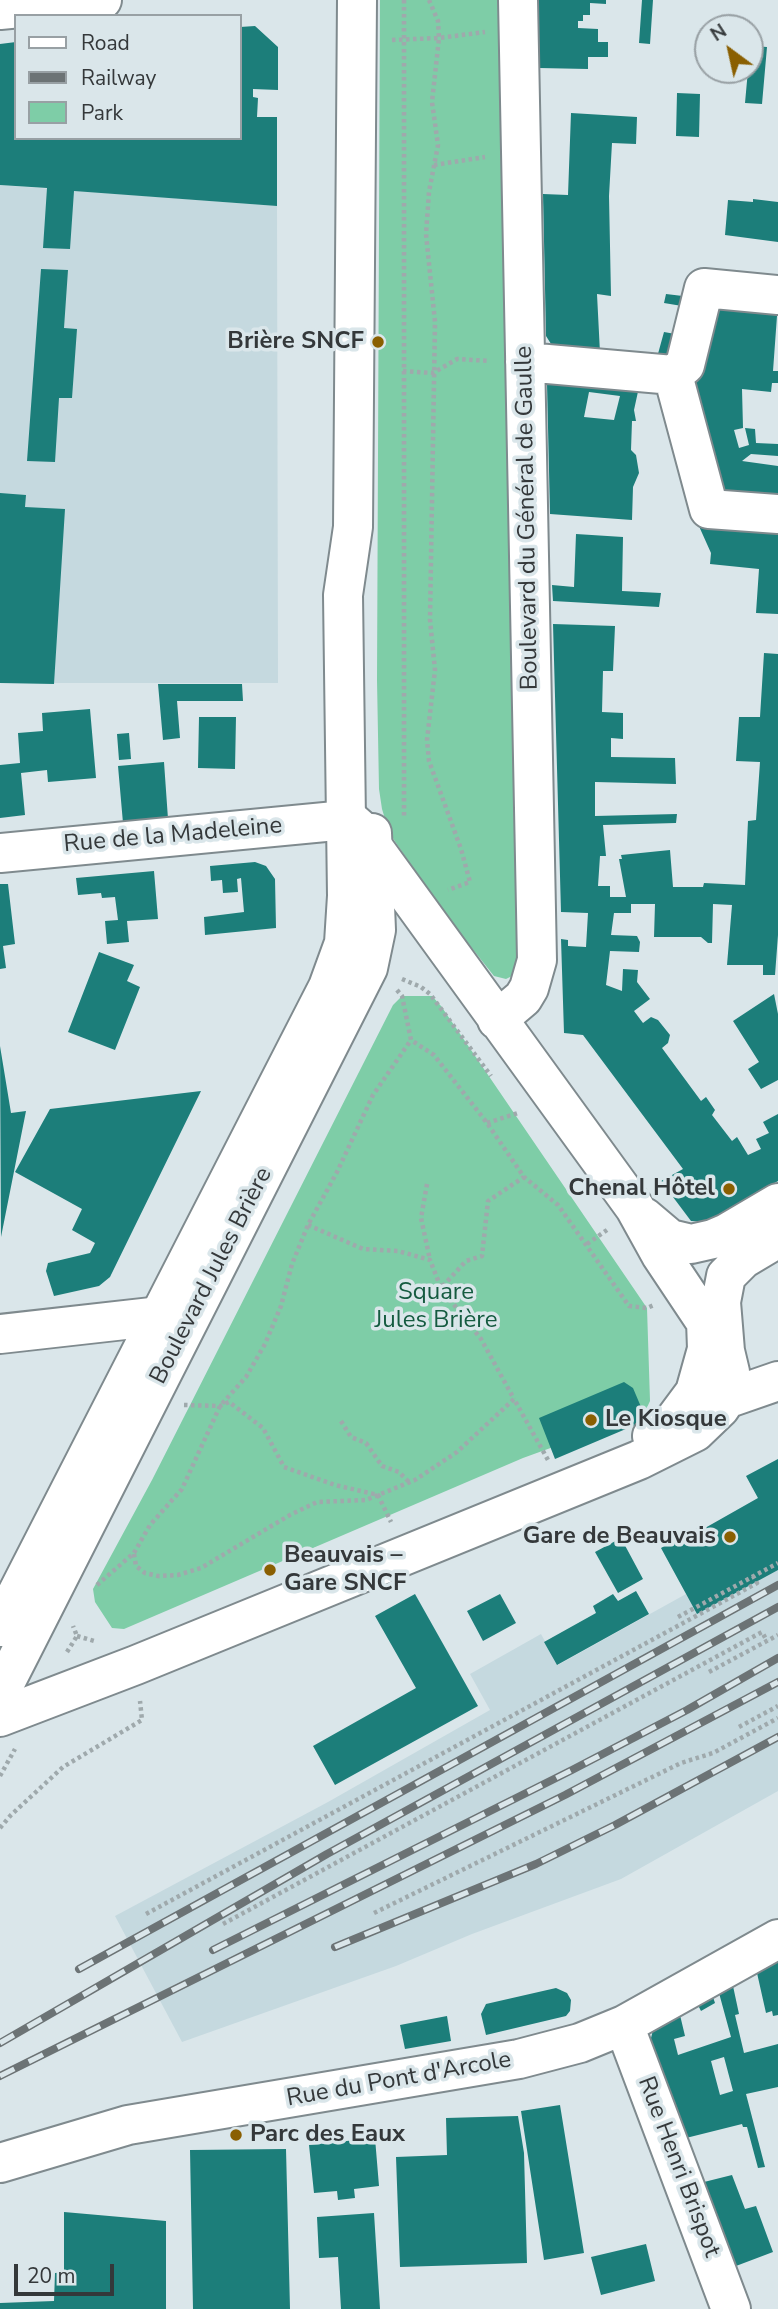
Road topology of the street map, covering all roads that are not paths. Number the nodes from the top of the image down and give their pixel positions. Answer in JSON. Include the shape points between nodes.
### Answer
{"nodes":[{"id":1,"x":102,"y":0,"type":"edge"},
{"id":2,"x":356,"y":0,"type":"edge"},
{"id":3,"x":0,"y":9,"type":"edge"},
{"id":4,"x":518,"y":13,"type":"edge"},
{"id":5,"x":778,"y":295,"type":"edge"},
{"id":6,"x":525,"y":362,"type":"junction"},
{"id":7,"x":673,"y":376,"type":"junction"},
{"id":8,"x":778,"y":514,"type":"edge"},
{"id":9,"x":359,"y":833,"type":"junction"},
{"id":10,"x":0,"y":853,"type":"edge"},
{"id":11,"x":360,"y":895,"type":"junction"},
{"id":12,"x":436,"y":908,"type":"junction"},
{"id":13,"x":497,"y":1020,"type":"junction"},
{"id":14,"x":778,"y":1203,"type":"edge"},
{"id":15,"x":635,"y":1208,"type":"junction"},
{"id":16,"x":778,"y":1220,"type":"edge"},
{"id":17,"x":778,"y":1238,"type":"edge"},
{"id":18,"x":176,"y":1314,"type":"junction"},
{"id":19,"x":705,"y":1321,"type":"junction"},
{"id":20,"x":0,"y":1334,"type":"edge"},
{"id":21,"x":778,"y":1381,"type":"edge"},
{"id":22,"x":726,"y":1399,"type":"junction"},
{"id":23,"x":0,"y":1627,"type":"edge"},
{"id":24,"x":0,"y":1693,"type":"edge"},
{"id":25,"x":0,"y":1715,"type":"edge"},
{"id":26,"x":778,"y":1939,"type":"edge"},
{"id":27,"x":624,"y":2025,"type":"junction"},
{"id":28,"x":0,"y":2163,"type":"edge"},
{"id":29,"x":730,"y":2306,"type":"edge"}],
"edges":[{"from":1,"to":3,"type":"street"},
{"from":2,"to":9,"type":"street","via":[[353,527],[366,623]]},
{"from":4,"to":6,"type":"street","name":"Boulevard du Général de Gaulle"},
{"from":5,"to":7,"type":"street","via":[[704,288],[685,365]]},
{"from":6,"to":7,"type":"street"},
{"from":6,"to":13,"type":"street","name":"Boulevard du Général de Gaulle","via":[[537,960],[530,988]]},
{"from":7,"to":8,"type":"street","via":[[709,509]]},
{"from":9,"to":10,"type":"street","name":"Rue de la Madeleine"},
{"from":9,"to":11,"type":"street","name":"Boulevard Jules Brière"},
{"from":9,"to":12,"type":"street"},
{"from":11,"to":12,"type":"street","via":[[391,895]]},
{"from":11,"to":18,"type":"street","name":"Boulevard Jules Brière","via":[[328,987]]},
{"from":11,"to":18,"type":"street","name":"Boulevard Jules Brière","via":[[374,944],[365,973]]},
{"from":12,"to":13,"type":"street"},
{"from":13,"to":15,"type":"street"},
{"from":14,"to":15,"type":"street","via":[[720,1236],[691,1244],[670,1239]]},
{"from":15,"to":19,"type":"street"},
{"from":16,"to":19,"type":"street","via":[[722,1252],[709,1265],[703,1282]]},
{"from":17,"to":19,"type":"street","via":[[730,1270],[721,1302]]},
{"from":18,"to":20,"type":"street"},
{"from":18,"to":23,"type":"street","name":"Boulevard Jules Brière"},
{"from":18,"to":24,"type":"street","name":"Boulevard Jules Brière","via":[[153,1391]]},
{"from":19,"to":22,"type":"street","via":[[730,1379]]},
{"from":19,"to":25,"type":"street","via":[[707,1349],[700,1380],[688,1403],[672,1423],[640,1443],[71,1676]]},
{"from":21,"to":22,"type":"street"},
{"from":22,"to":25,"type":"street","via":[[699,1429],[639,1460],[136,1665]]},
{"from":26,"to":27,"type":"street","name":"Rue du Pont d'Arcole"},
{"from":27,"to":28,"type":"street","name":"Rue du Pont d'Arcole","via":[[580,2043],[519,2059],[128,2125]]},
{"from":27,"to":29,"type":"street","name":"Rue Henri Brispot"}]}
